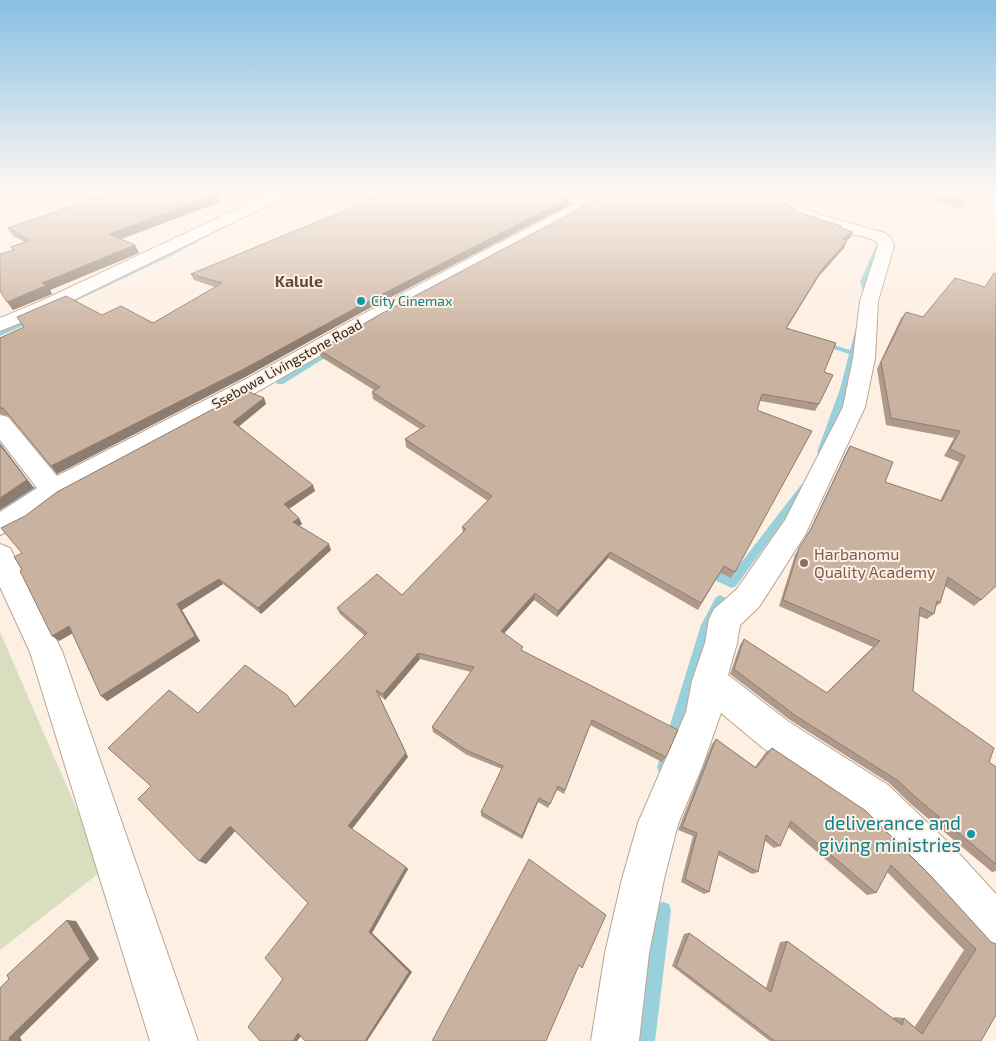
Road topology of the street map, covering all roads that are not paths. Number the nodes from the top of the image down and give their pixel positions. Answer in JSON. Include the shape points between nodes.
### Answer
{"nodes":[{"id":1,"x":177,"y":242,"type":"edge"},
{"id":2,"x":513,"y":242,"type":"edge"},
{"id":3,"x":884,"y":242,"type":"edge"},
{"id":4,"x":0,"y":325,"type":"edge"},
{"id":5,"x":0,"y":423,"type":"edge"},
{"id":6,"x":53,"y":490,"type":"junction"},
{"id":7,"x":0,"y":524,"type":"edge"},
{"id":8,"x":0,"y":556,"type":"edge"},
{"id":9,"x":709,"y":681,"type":"junction"},
{"id":10,"x":996,"y":926,"type":"edge"},
{"id":11,"x":174,"y":1041,"type":"edge"},
{"id":12,"x":615,"y":1041,"type":"edge"}],
"edges":[{"from":1,"to":4,"type":"street"},
{"from":2,"to":6,"type":"street","name":"Ssebowa Livingstone Road"},
{"from":3,"to":9,"type":"street","via":[[886,246],[869,301],[864,358],[854,407],[795,527],[748,598],[725,619]]},
{"from":5,"to":6,"type":"street"},
{"from":6,"to":7,"type":"street","name":"Ssebowa Livingstone Road"},
{"from":8,"to":11,"type":"street","via":[[46,651]]},
{"from":9,"to":10,"type":"street","via":[[776,734],[874,799],[938,862]]},
{"from":9,"to":12,"type":"street","via":[[704,712],[658,823],[642,879],[627,953]]}]}
